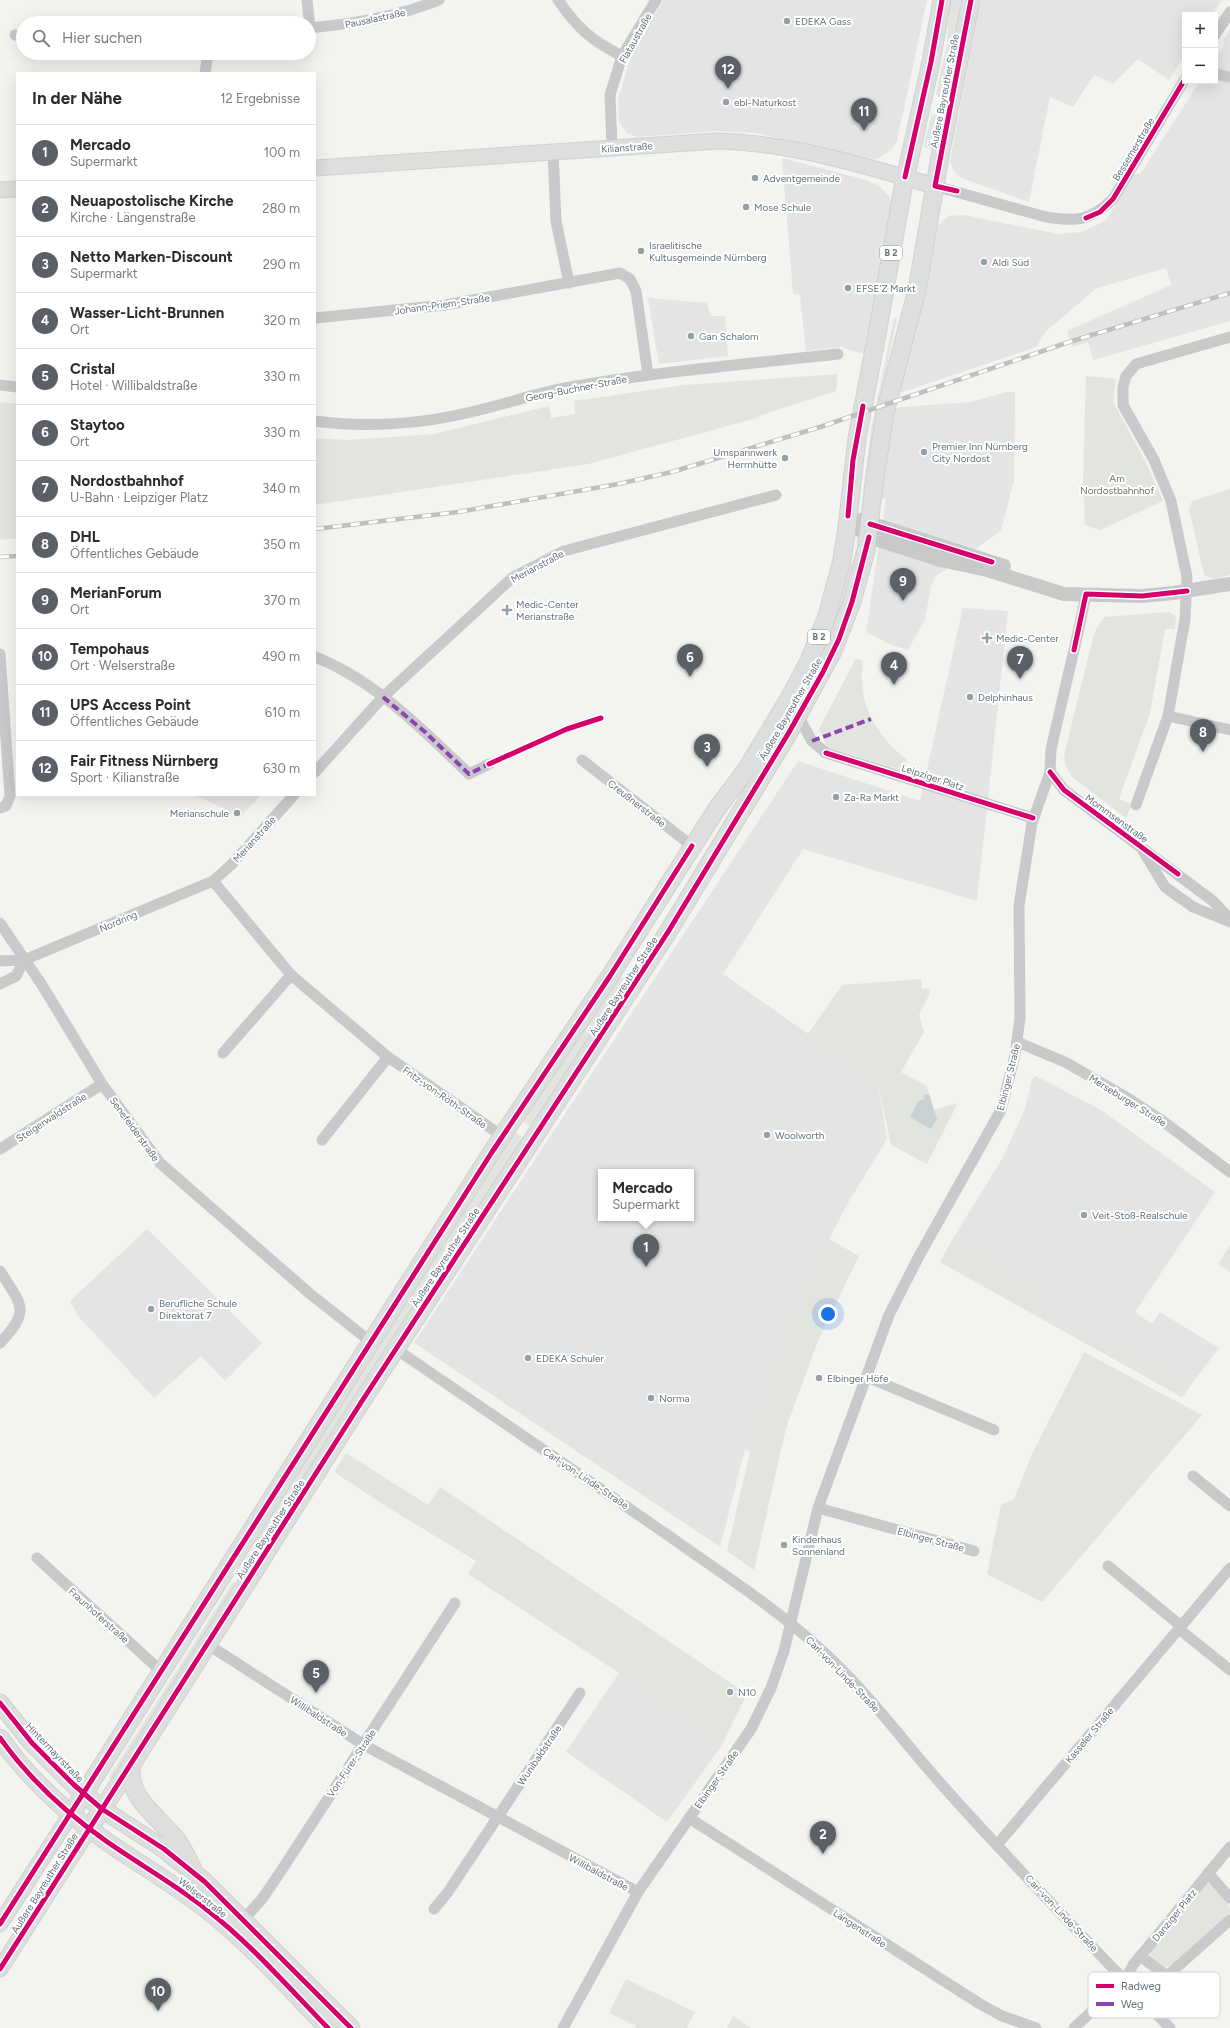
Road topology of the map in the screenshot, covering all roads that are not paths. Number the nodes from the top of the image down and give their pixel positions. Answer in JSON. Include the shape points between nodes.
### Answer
{"nodes":[{"id":1,"x":307,"y":0,"type":"edge"},
{"id":2,"x":439,"y":0,"type":"edge"},
{"id":3,"x":558,"y":0,"type":"edge"},
{"id":4,"x":656,"y":0,"type":"edge"},
{"id":5,"x":942,"y":0,"type":"edge"},
{"id":6,"x":971,"y":0,"type":"edge"},
{"id":7,"x":1230,"y":12,"type":"edge"},
{"id":8,"x":309,"y":16,"type":"edge"},
{"id":9,"x":316,"y":27,"type":"edge"},
{"id":10,"x":1218,"y":30,"type":"edge"},
{"id":11,"x":622,"y":56,"type":"junction"},
{"id":12,"x":207,"y":60,"type":"edge"},
{"id":13,"x":205,"y":72,"type":"edge"},
{"id":14,"x":1218,"y":75,"type":"edge"},
{"id":15,"x":1230,"y":77,"type":"edge"},
{"id":16,"x":1182,"y":84,"type":"edge"},
{"id":17,"x":923,"y":97,"type":"junction"},
{"id":18,"x":950,"y":104,"type":"junction"},
{"id":19,"x":612,"y":148,"type":"junction"},
{"id":20,"x":553,"y":151,"type":"junction"},
{"id":21,"x":316,"y":168,"type":"edge"},
{"id":22,"x":905,"y":178,"type":"junction"},
{"id":23,"x":935,"y":186,"type":"junction"},
{"id":24,"x":16,"y":189,"type":"edge"},
{"id":25,"x":0,"y":190,"type":"edge"},
{"id":26,"x":569,"y":283,"type":"junction"},
{"id":27,"x":316,"y":318,"type":"edge"},
{"id":28,"x":1230,"y":337,"type":"edge"},
{"id":29,"x":838,"y":354,"type":"dead end"},
{"id":30,"x":648,"y":375,"type":"junction"},
{"id":31,"x":0,"y":385,"type":"edge"},
{"id":32,"x":16,"y":386,"type":"edge"},
{"id":33,"x":316,"y":421,"type":"edge"},
{"id":34,"x":776,"y":495,"type":"dead end"},
{"id":35,"x":848,"y":516,"type":"junction"},
{"id":36,"x":869,"y":530,"type":"junction"},
{"id":37,"x":1230,"y":584,"type":"edge"},
{"id":38,"x":1187,"y":591,"type":"junction"},
{"id":39,"x":1086,"y":594,"type":"junction"},
{"id":40,"x":0,"y":654,"type":"edge"},
{"id":41,"x":316,"y":658,"type":"edge"},
{"id":42,"x":383,"y":697,"type":"junction"},
{"id":43,"x":798,"y":716,"type":"junction"},
{"id":44,"x":1168,"y":716,"type":"junction"},
{"id":45,"x":3,"y":727,"type":"edge"},
{"id":46,"x":1230,"y":730,"type":"edge"},
{"id":47,"x":582,"y":760,"type":"dead end"},
{"id":48,"x":490,"y":764,"type":"dead end"},
{"id":49,"x":316,"y":771,"type":"edge"},
{"id":50,"x":1050,"y":772,"type":"junction"},
{"id":51,"x":293,"y":796,"type":"edge"},
{"id":52,"x":1136,"y":805,"type":"dead end"},
{"id":53,"x":0,"y":808,"type":"edge"},
{"id":54,"x":1033,"y":818,"type":"junction"},
{"id":55,"x":692,"y":846,"type":"junction"},
{"id":56,"x":1141,"y":848,"type":"junction"},
{"id":57,"x":213,"y":882,"type":"junction"},
{"id":58,"x":1230,"y":919,"type":"edge"},
{"id":59,"x":1230,"y":922,"type":"edge"},
{"id":60,"x":0,"y":923,"type":"edge"},
{"id":61,"x":24,"y":960,"type":"junction"},
{"id":62,"x":0,"y":961,"type":"edge"},
{"id":63,"x":291,"y":975,"type":"junction"},
{"id":64,"x":0,"y":984,"type":"edge"},
{"id":65,"x":1017,"y":1042,"type":"junction"},
{"id":66,"x":224,"y":1053,"type":"dead end"},
{"id":67,"x":388,"y":1057,"type":"junction"},
{"id":68,"x":102,"y":1084,"type":"junction"},
{"id":69,"x":502,"y":1136,"type":"junction"},
{"id":70,"x":322,"y":1140,"type":"dead end"},
{"id":71,"x":0,"y":1149,"type":"edge"},
{"id":72,"x":1230,"y":1172,"type":"edge"},
{"id":73,"x":0,"y":1271,"type":"edge"},
{"id":74,"x":371,"y":1342,"type":"junction"},
{"id":75,"x":0,"y":1343,"type":"edge"},
{"id":76,"x":396,"y":1349,"type":"junction"},
{"id":77,"x":867,"y":1377,"type":"junction"},
{"id":78,"x":994,"y":1430,"type":"dead end"},
{"id":79,"x":1193,"y":1476,"type":"dead end"},
{"id":80,"x":1230,"y":1506,"type":"edge"},
{"id":81,"x":818,"y":1508,"type":"junction"},
{"id":82,"x":974,"y":1551,"type":"dead end"},
{"id":83,"x":37,"y":1558,"type":"dead end"},
{"id":84,"x":232,"y":1561,"type":"junction"},
{"id":85,"x":1108,"y":1566,"type":"dead end"},
{"id":86,"x":1230,"y":1568,"type":"edge"},
{"id":87,"x":249,"y":1578,"type":"junction"},
{"id":88,"x":455,"y":1603,"type":"dead end"},
{"id":89,"x":791,"y":1623,"type":"junction"},
{"id":90,"x":1180,"y":1628,"type":"junction"},
{"id":91,"x":207,"y":1644,"type":"junction"},
{"id":92,"x":1230,"y":1670,"type":"edge"},
{"id":93,"x":162,"y":1672,"type":"junction"},
{"id":94,"x":580,"y":1693,"type":"dead end"},
{"id":95,"x":0,"y":1703,"type":"edge"},
{"id":96,"x":0,"y":1738,"type":"edge"},
{"id":97,"x":364,"y":1745,"type":"junction"},
{"id":98,"x":132,"y":1764,"type":"junction"},
{"id":99,"x":84,"y":1794,"type":"junction"},
{"id":100,"x":102,"y":1809,"type":"junction"},
{"id":101,"x":71,"y":1814,"type":"junction"},
{"id":102,"x":497,"y":1817,"type":"junction"},
{"id":103,"x":689,"y":1818,"type":"junction"},
{"id":104,"x":89,"y":1829,"type":"junction"},
{"id":105,"x":997,"y":1845,"type":"junction"},
{"id":106,"x":1230,"y":1847,"type":"edge"},
{"id":107,"x":1208,"y":1873,"type":"junction"},
{"id":108,"x":195,"y":1874,"type":"junction"},
{"id":109,"x":638,"y":1892,"type":"junction"},
{"id":110,"x":1230,"y":1898,"type":"edge"},
{"id":111,"x":434,"y":1910,"type":"dead end"},
{"id":112,"x":243,"y":1920,"type":"junction"},
{"id":113,"x":1230,"y":1920,"type":"edge"},
{"id":114,"x":0,"y":1924,"type":"edge"},
{"id":115,"x":1140,"y":1956,"type":"junction"},
{"id":116,"x":0,"y":1969,"type":"edge"},
{"id":117,"x":1117,"y":1972,"type":"edge"},
{"id":118,"x":1130,"y":1972,"type":"edge"},
{"id":119,"x":1162,"y":1972,"type":"edge"},
{"id":120,"x":1172,"y":1972,"type":"edge"},
{"id":121,"x":1088,"y":2015,"type":"edge"},
{"id":122,"x":1161,"y":2018,"type":"edge"},
{"id":123,"x":328,"y":2028,"type":"edge"},
{"id":124,"x":351,"y":2028,"type":"edge"},
{"id":125,"x":563,"y":2028,"type":"edge"},
{"id":126,"x":1036,"y":2028,"type":"edge"},
{"id":127,"x":1074,"y":2028,"type":"edge"},
{"id":128,"x":1170,"y":2028,"type":"edge"}],
"edges":[{"from":1,"to":8,"type":"street"},
{"from":2,"to":9,"type":"street","name":"Pausalastraße","via":[[396,15]]},
{"from":3,"to":11,"type":"street","via":[[585,34]]},
{"from":4,"to":11,"type":"street","name":"Flataustraße"},
{"from":5,"to":17,"type":"main road","name":"Äußere Bayreuther Straße","number":"B 2"},
{"from":6,"to":18,"type":"main road","name":"Äußere Bayreuther Straße","number":"B 2"},
{"from":7,"to":10,"type":"street"},
{"from":11,"to":19,"type":"street","name":"Flataustraße","via":[[610,95]]},
{"from":12,"to":13,"type":"street"},
{"from":14,"to":15,"type":"street"},
{"from":16,"to":23,"type":"street","name":"Bessemerstraße","via":[[1113,199],[1100,212],[1086,218],[1063,220],[1046,217]]},
{"from":17,"to":18,"type":"main road","via":[[937,106]]},
{"from":17,"to":22,"type":"main road","name":"Äußere Bayreuther Straße","number":"B 2"},
{"from":18,"to":23,"type":"main road","name":"Äußere Bayreuther Straße","number":"B 2"},
{"from":19,"to":20,"type":"main road","name":"Kilianstraße"},
{"from":19,"to":22,"type":"main road","name":"Kilianstraße","via":[[705,141],[747,142],[805,152]]},
{"from":20,"to":21,"type":"main road","name":"Kilianstraße"},
{"from":20,"to":26,"type":"street","via":[[556,221]]},
{"from":22,"to":23,"type":"main road","name":"Kilianstraße"},
{"from":22,"to":35,"type":"main road","name":"Äußere Bayreuther Straße","number":"B 2","via":[[857,438]]},
{"from":23,"to":36,"type":"main road","name":"Äußere Bayreuther Straße","number":"B 2","via":[[917,290],[885,413]]},
{"from":24,"to":25,"type":"main road"},
{"from":26,"to":27,"type":"street","name":"Johann-Priem-Straße","via":[[445,305]]},
{"from":26,"to":30,"type":"street","name":"Johann-Priem-Straße","via":[[615,273],[625,275],[630,280],[636,291]]},
{"from":28,"to":38,"type":"street","via":[[1136,364],[1126,376],[1123,387],[1123,405],[1154,460],[1172,501],[1184,560]]},
{"from":29,"to":30,"type":"street","name":"Georg-Buchner-Straße"},
{"from":30,"to":33,"type":"street","name":"Georg-Buchner-Straße","via":[[547,392],[444,418],[353,424]]},
{"from":31,"to":32,"type":"street"},
{"from":34,"to":42,"type":"street","name":"Merianstraße","via":[[564,551],[512,578]]},
{"from":35,"to":36,"type":"street","via":[[857,528]]},
{"from":35,"to":55,"type":"main road","name":"Äußere Bayreuther Straße","number":"B 2","via":[[835,590],[809,661],[746,770]]},
{"from":36,"to":39,"type":"street","via":[[941,560],[987,570],[1064,594]]},
{"from":36,"to":43,"type":"main road","name":"Äußere Bayreuther Straße","number":"B 2","via":[[857,585],[839,639]]},
{"from":37,"to":38,"type":"street"},
{"from":38,"to":39,"type":"street","via":[[1142,596]]},
{"from":38,"to":44,"type":"street","via":[[1179,659]]},
{"from":39,"to":50,"type":"street","via":[[1051,749]]},
{"from":40,"to":45,"type":"street"},
{"from":41,"to":42,"type":"street","via":[[352,676]]},
{"from":42,"to":48,"type":"street","via":[[469,774]]},
{"from":42,"to":49,"type":"street","name":"Merianstraße"},
{"from":43,"to":54,"type":"street","name":"Leipziger Platz","via":[[812,741],[826,753]]},
{"from":43,"to":76,"type":"main road","name":"Äußere Bayreuther Straße","number":"B 2","via":[[668,932]]},
{"from":44,"to":46,"type":"street"},
{"from":44,"to":52,"type":"street"},
{"from":45,"to":53,"type":"street","via":[[10,796],[6,806]]},
{"from":47,"to":55,"type":"street","name":"Creußnerstraße"},
{"from":50,"to":54,"type":"street"},
{"from":50,"to":56,"type":"street","name":"Mommsenstraße","via":[[1064,790]]},
{"from":51,"to":57,"type":"street","name":"Merianstraße"},
{"from":54,"to":65,"type":"street","name":"Elbinger Straße","via":[[1019,906],[1020,1018]]},
{"from":55,"to":69,"type":"main road","name":"Äußere Bayreuther Straße","number":"B 2","via":[[613,972]]},
{"from":56,"to":58,"type":"street","name":"Mommsenstraße","via":[[1213,901]]},
{"from":56,"to":59,"type":"street","name":"Mommsenstraße","via":[[1164,887],[1193,907]]},
{"from":57,"to":61,"type":"street","name":"Nordring"},
{"from":57,"to":63,"type":"street","name":"Fritz-von-Röth-Straße"},
{"from":60,"to":61,"type":"street","name":"Senefelderstraße"},
{"from":61,"to":62,"type":"street","name":"Nordring"},
{"from":61,"to":64,"type":"street","via":[[16,976]]},
{"from":61,"to":68,"type":"street","name":"Senefelderstraße"},
{"from":63,"to":66,"type":"street"},
{"from":63,"to":67,"type":"street","name":"Fritz-von-Röth-Straße"},
{"from":65,"to":72,"type":"street","name":"Merseburger Straße","via":[[1065,1062],[1126,1097],[1160,1119]]},
{"from":65,"to":77,"type":"street","name":"Elbinger Straße","via":[[1001,1110],[907,1278],[889,1315]]},
{"from":67,"to":69,"type":"street","name":"Fritz-von-Röth-Straße"},
{"from":67,"to":70,"type":"street"},
{"from":68,"to":71,"type":"street","name":"Steigerwaldstraße"},
{"from":68,"to":74,"type":"street","name":"Senefelderstraße","via":[[160,1163],[309,1293]]},
{"from":69,"to":74,"type":"main road","name":"Äußere Bayreuther Straße","number":"B 2"},
{"from":73,"to":75,"type":"street","via":[[21,1308],[20,1318]]},
{"from":74,"to":84,"type":"main road","name":"Äußere Bayreuther Straße","number":"B 2"},
{"from":76,"to":87,"type":"main road","name":"Äußere Bayreuther Straße","number":"B 2"},
{"from":76,"to":89,"type":"street","name":"Carl-von-Linde-Straße","via":[[602,1487]]},
{"from":77,"to":78,"type":"street"},
{"from":77,"to":81,"type":"street","name":"Elbinger Straße"},
{"from":79,"to":80,"type":"street"},
{"from":81,"to":82,"type":"street","name":"Elbinger Straße"},
{"from":81,"to":89,"type":"street","name":"Elbinger Straße"},
{"from":83,"to":93,"type":"street","name":"Fraunhoferstraße"},
{"from":84,"to":87,"type":"main road","via":[[235,1573]]},
{"from":84,"to":93,"type":"main road","name":"Äußere Bayreuther Straße","number":"B 2"},
{"from":85,"to":90,"type":"street"},
{"from":86,"to":90,"type":"street","name":"Kasseler Straße"},
{"from":87,"to":91,"type":"main road","name":"Äußere Bayreuther Straße","number":"B 2"},
{"from":88,"to":97,"type":"street","name":"Von-Fürer-Straße"},
{"from":89,"to":103,"type":"street","name":"Elbinger Straße","via":[[778,1671],[755,1721]]},
{"from":89,"to":105,"type":"street","name":"Carl-von-Linde-Straße","via":[[820,1648],[862,1691]]},
{"from":90,"to":92,"type":"street"},
{"from":90,"to":105,"type":"street","name":"Kasseler Straße"},
{"from":91,"to":97,"type":"street","name":"Willibaldstraße"},
{"from":91,"to":98,"type":"main road","name":"Äußere Bayreuther Straße","number":"B 2"},
{"from":93,"to":99,"type":"main road","name":"Äußere Bayreuther Straße","number":"B 2"},
{"from":94,"to":102,"type":"street","name":"Wunibaldstraße"},
{"from":95,"to":99,"type":"main road","name":"Hintermayrstraße","via":[[32,1743]]},
{"from":96,"to":101,"type":"main road","via":[[27,1772]]},
{"from":97,"to":102,"type":"street","name":"Willibaldstraße"},
{"from":97,"to":112,"type":"street","name":"Von-Fürer-Straße","via":[[262,1899]]},
{"from":98,"to":100,"type":"main road","name":"Äußere Bayreuther Straße","number":"B 2"},
{"from":98,"to":108,"type":"main road","via":[[132,1782],[138,1796],[177,1840]]},
{"from":99,"to":100,"type":"main road","name":"Hintermayrstraße"},
{"from":99,"to":101,"type":"main road","name":"Äußere Bayreuther Straße","number":"B 2"},
{"from":100,"to":104,"type":"main road","name":"Äußere Bayreuther Straße","number":"B 2"},
{"from":100,"to":108,"type":"main road","name":"Welserstraße"},
{"from":101,"to":104,"type":"main road","name":"Welserstraße"},
{"from":101,"to":114,"type":"main road","name":"Äußere Bayreuther Straße"},
{"from":102,"to":109,"type":"street","name":"Willibaldstraße"},
{"from":102,"to":111,"type":"street"},
{"from":103,"to":109,"type":"street","name":"Elbinger Straße"},
{"from":103,"to":126,"type":"street","name":"Längenstraße","via":[[980,2004],[1002,2016]]},
{"from":104,"to":116,"type":"main road","name":"Äußere Bayreuther Straße"},
{"from":104,"to":123,"type":"main road","name":"Welserstraße","via":[[206,1910],[258,1955]]},
{"from":105,"to":117,"type":"street","name":"Carl-von-Linde-Straße"},
{"from":106,"to":107,"type":"street","name":"Danziger Platz"},
{"from":107,"to":110,"type":"street"},
{"from":107,"to":115,"type":"street","name":"Danziger Platz"},
{"from":108,"to":112,"type":"main road","name":"Welserstraße"},
{"from":109,"to":125,"type":"street","name":"Elbinger Straße"},
{"from":112,"to":124,"type":"main road","name":"Welserstraße"},
{"from":113,"to":120,"type":"street"},
{"from":115,"to":118,"type":"street","name":"Danziger Platz"},
{"from":115,"to":119,"type":"street"},
{"from":121,"to":127,"type":"street"},
{"from":122,"to":128,"type":"street","name":"Carl-von-Linde-Straße"}]}
